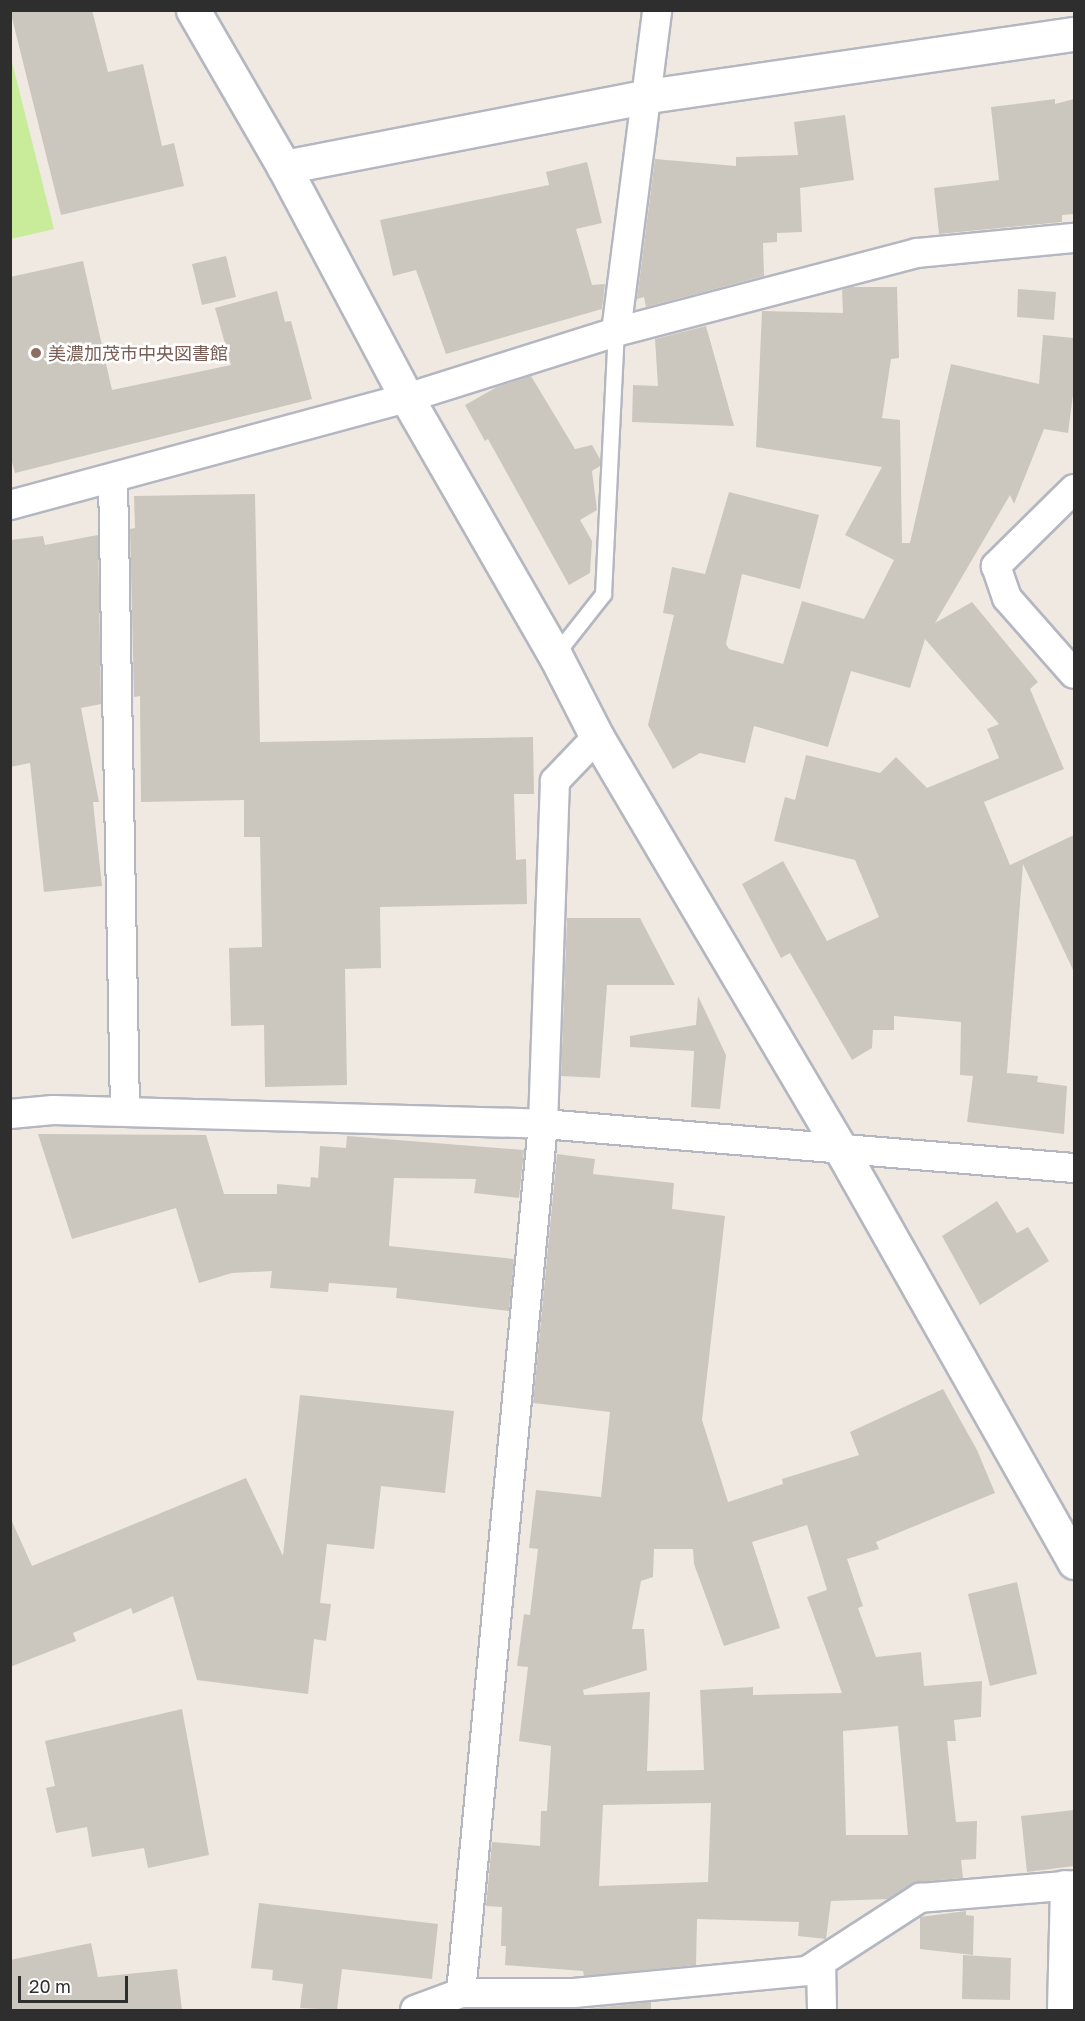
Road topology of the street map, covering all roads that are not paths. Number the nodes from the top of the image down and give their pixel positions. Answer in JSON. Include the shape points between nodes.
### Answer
{"nodes":[{"id":1,"x":193,"y":10,"type":"edge"},
{"id":2,"x":657,"y":10,"type":"edge"},
{"id":3,"x":1074,"y":34,"type":"edge"},
{"id":4,"x":648,"y":96,"type":"junction"},
{"id":5,"x":284,"y":167,"type":"junction"},
{"id":6,"x":1074,"y":238,"type":"edge"},
{"id":7,"x":616,"y":332,"type":"junction"},
{"id":8,"x":407,"y":398,"type":"junction"},
{"id":9,"x":112,"y":479,"type":"junction"},
{"id":10,"x":1074,"y":489,"type":"edge"},
{"id":11,"x":10,"y":505,"type":"edge"},
{"id":12,"x":555,"y":654,"type":"junction"},
{"id":13,"x":1074,"y":674,"type":"edge"},
{"id":14,"x":597,"y":737,"type":"junction"},
{"id":15,"x":125,"y":1112,"type":"junction"},
{"id":16,"x":10,"y":1114,"type":"edge"},
{"id":17,"x":543,"y":1124,"type":"junction"},
{"id":18,"x":839,"y":1146,"type":"junction"},
{"id":19,"x":1074,"y":1168,"type":"edge"},
{"id":20,"x":1074,"y":1562,"type":"edge"},
{"id":21,"x":1070,"y":1885,"type":"edge"},
{"id":22,"x":821,"y":1962,"type":"junction"},
{"id":23,"x":459,"y":2002,"type":"edge"},
{"id":24,"x":415,"y":2010,"type":"edge"},
{"id":25,"x":822,"y":2010,"type":"edge"},
{"id":26,"x":1062,"y":2010,"type":"edge"}],
"edges":[{"from":1,"to":5,"type":"street"},
{"from":2,"to":4,"type":"street"},
{"from":3,"to":4,"type":"street"},
{"from":4,"to":5,"type":"street"},
{"from":4,"to":7,"type":"street"},
{"from":5,"to":8,"type":"street"},
{"from":6,"to":7,"type":"street","via":[[917,253]]},
{"from":7,"to":8,"type":"street"},
{"from":7,"to":12,"type":"lane","via":[[603,594]]},
{"from":8,"to":9,"type":"street"},
{"from":8,"to":12,"type":"street"},
{"from":9,"to":11,"type":"street"},
{"from":9,"to":15,"type":"street"},
{"from":10,"to":13,"type":"street","via":[[996,566],[1007,598]]},
{"from":12,"to":14,"type":"street"},
{"from":14,"to":17,"type":"street","via":[[555,781]]},
{"from":14,"to":18,"type":"street"},
{"from":15,"to":16,"type":"street"},
{"from":15,"to":17,"type":"street"},
{"from":17,"to":18,"type":"street"},
{"from":17,"to":23,"type":"street"},
{"from":18,"to":19,"type":"street"},
{"from":18,"to":20,"type":"street"},
{"from":21,"to":22,"type":"street","via":[[920,1898]]},
{"from":21,"to":26,"type":"street"},
{"from":22,"to":23,"type":"street","via":[[807,1971]]},
{"from":22,"to":25,"type":"street"},
{"from":23,"to":24,"type":"street"}]}
